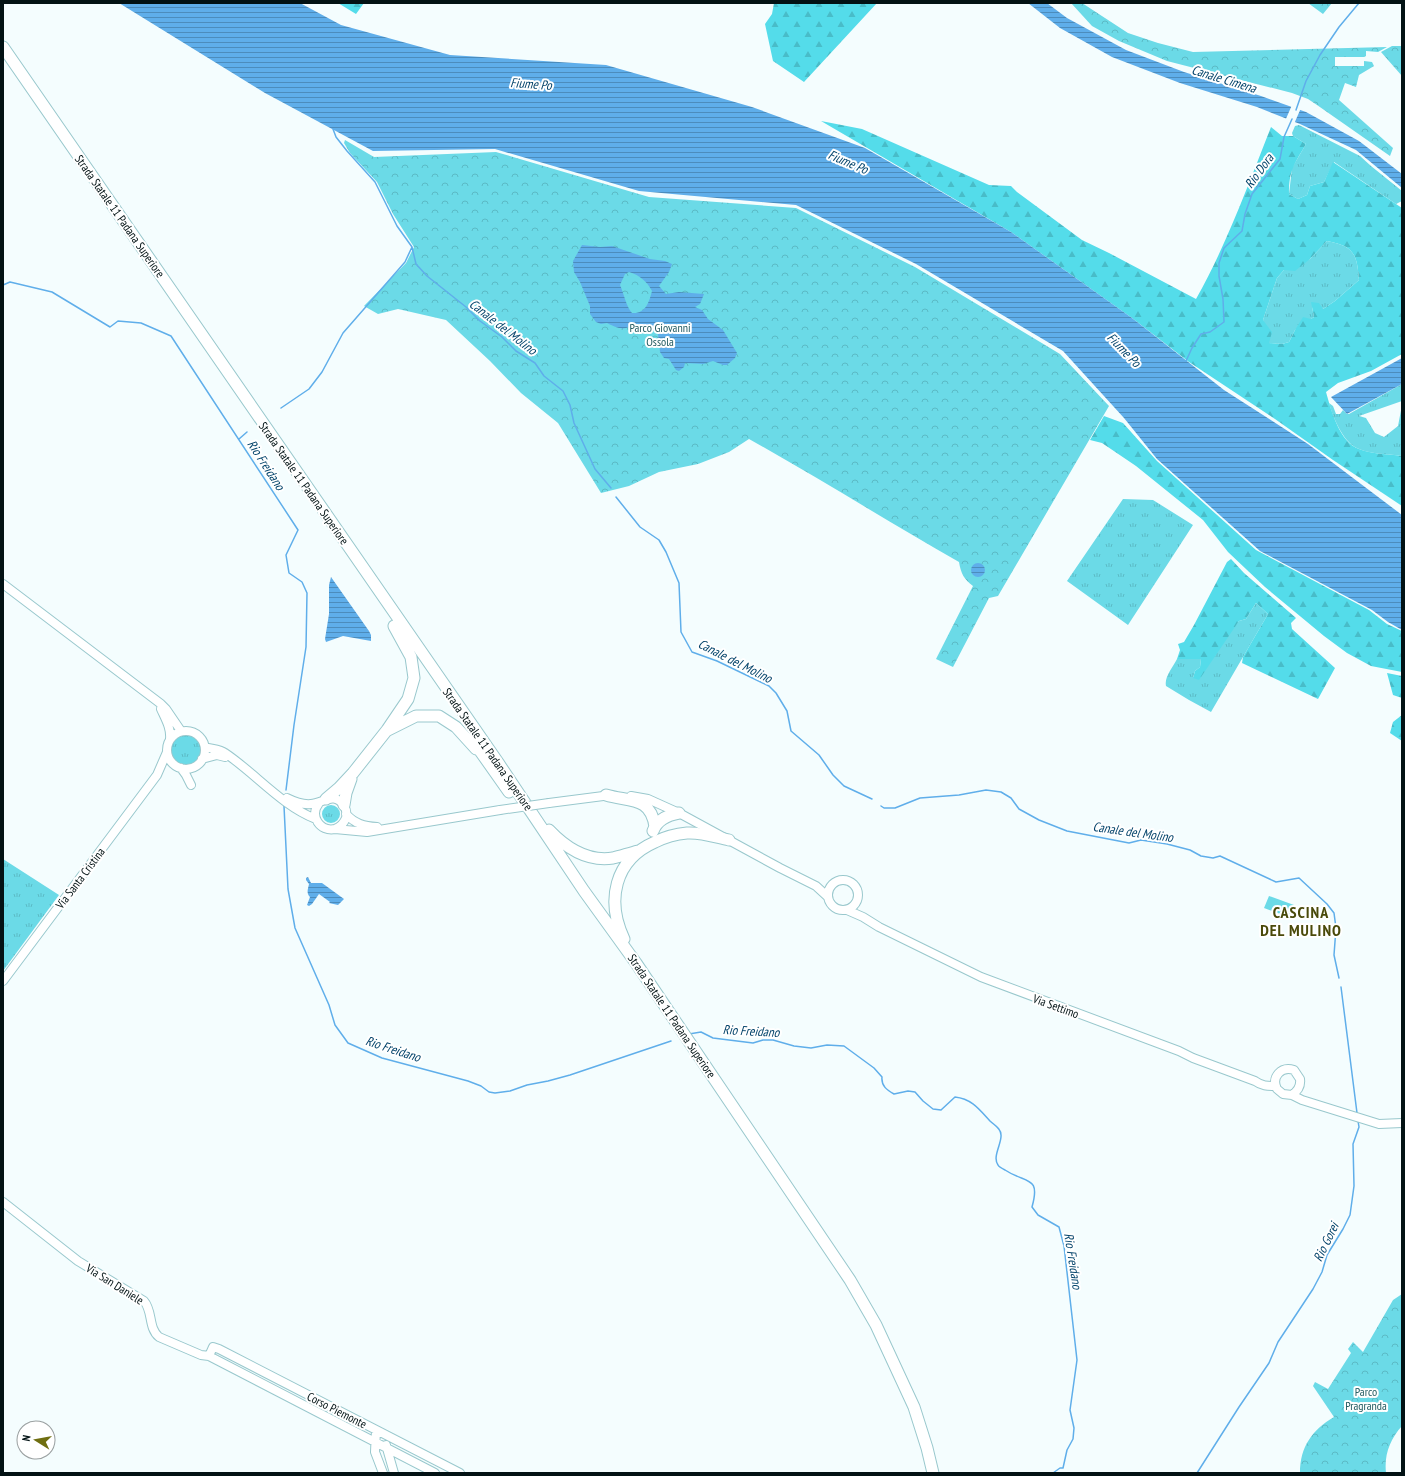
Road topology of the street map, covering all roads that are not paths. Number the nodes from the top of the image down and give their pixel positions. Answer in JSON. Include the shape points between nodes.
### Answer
{"nodes":[{"id":1,"x":3,"y":47,"type":"edge"},
{"id":2,"x":3,"y":58,"type":"edge"},
{"id":3,"x":161,"y":281,"type":"junction"},
{"id":4,"x":173,"y":298,"type":"junction"},
{"id":5,"x":3,"y":584,"type":"edge"},
{"id":6,"x":394,"y":626,"type":"junction"},
{"id":7,"x":161,"y":704,"type":"junction"},
{"id":8,"x":387,"y":730,"type":"junction"},
{"id":9,"x":181,"y":731,"type":"junction"},
{"id":10,"x":170,"y":740,"type":"junction"},
{"id":11,"x":204,"y":747,"type":"junction"},
{"id":12,"x":167,"y":752,"type":"junction"},
{"id":13,"x":230,"y":758,"type":"junction"},
{"id":14,"x":202,"y":759,"type":"junction"},
{"id":15,"x":177,"y":766,"type":"junction"},
{"id":16,"x":194,"y":767,"type":"junction"},
{"id":17,"x":492,"y":768,"type":"junction"},
{"id":18,"x":353,"y":773,"type":"junction"},
{"id":19,"x":157,"y":775,"type":"junction"},
{"id":20,"x":276,"y":793,"type":"junction"},
{"id":21,"x":606,"y":795,"type":"junction"},
{"id":22,"x":323,"y":801,"type":"junction"},
{"id":23,"x":345,"y":809,"type":"junction"},
{"id":24,"x":679,"y":813,"type":"junction"},
{"id":25,"x":535,"y":816,"type":"junction"},
{"id":26,"x":316,"y":819,"type":"junction"},
{"id":27,"x":655,"y":827,"type":"junction"},
{"id":28,"x":388,"y":828,"type":"junction"},
{"id":29,"x":336,"y":829,"type":"junction"},
{"id":30,"x":729,"y":840,"type":"junction"},
{"id":31,"x":641,"y":849,"type":"junction"},
{"id":32,"x":832,"y":884,"type":"junction"},
{"id":33,"x":816,"y":886,"type":"junction"},
{"id":34,"x":828,"y":898,"type":"junction"},
{"id":35,"x":855,"y":904,"type":"junction"},
{"id":36,"x":847,"y":910,"type":"junction"},
{"id":37,"x":864,"y":917,"type":"junction"},
{"id":38,"x":636,"y":963,"type":"junction"},
{"id":39,"x":3,"y":981,"type":"edge"},
{"id":40,"x":1275,"y":1082,"type":"junction"},
{"id":41,"x":1295,"y":1092,"type":"junction"},
{"id":42,"x":1402,"y":1123,"type":"edge"},
{"id":43,"x":3,"y":1202,"type":"edge"},
{"id":44,"x":209,"y":1356,"type":"junction"},
{"id":45,"x":266,"y":1374,"type":"junction"},
{"id":46,"x":261,"y":1384,"type":"junction"},
{"id":47,"x":376,"y":1430,"type":"junction"},
{"id":48,"x":385,"y":1435,"type":"junction"},
{"id":49,"x":375,"y":1442,"type":"junction"},
{"id":50,"x":386,"y":1448,"type":"junction"},
{"id":51,"x":383,"y":1473,"type":"edge"},
{"id":52,"x":394,"y":1473,"type":"edge"},
{"id":53,"x":435,"y":1473,"type":"edge"},
{"id":54,"x":460,"y":1473,"type":"edge"},
{"id":55,"x":927,"y":1473,"type":"edge"},
{"id":56,"x":933,"y":1473,"type":"edge"}],
"edges":[{"from":1,"to":3,"type":"highway","name":"Strada Statale 11 Padana Superiore"},
{"from":2,"to":3,"type":"highway","name":"Strada Statale 11 Padana Superiore"},
{"from":3,"to":4,"type":"highway","name":"Strada Statale 11 Padana Superiore"},
{"from":4,"to":6,"type":"highway","name":"Strada Statale 11 Padana Superiore"},
{"from":4,"to":25,"type":"highway","name":"Strada Statale 11 Padana Superiore"},
{"from":5,"to":7,"type":"street"},
{"from":6,"to":8,"type":"highway","via":[[411,657],[414,678],[408,699]]},
{"from":6,"to":17,"type":"highway","name":"Strada Statale 11 Padana Superiore"},
{"from":7,"to":9,"type":"street"},
{"from":7,"to":10,"type":"street"},
{"from":8,"to":17,"type":"highway","via":[[416,716],[439,716],[456,727]]},
{"from":8,"to":18,"type":"highway"},
{"from":9,"to":10,"type":"street"},
{"from":9,"to":11,"type":"street","via":[[194,733],[201,738]]},
{"from":10,"to":12,"type":"street"},
{"from":11,"to":13,"type":"street","via":[[222,752]]},
{"from":11,"to":14,"type":"street"},
{"from":12,"to":15,"type":"street","via":[[169,759]]},
{"from":12,"to":19,"type":"street","name":"Via Santa Cristina"},
{"from":13,"to":14,"type":"street","via":[[217,755]]},
{"from":13,"to":20,"type":"street"},
{"from":14,"to":16,"type":"street"},
{"from":15,"to":16,"type":"street"},
{"from":15,"to":16,"type":"street","via":[[191,785]]},
{"from":15,"to":19,"type":"street","name":"Via Santa Cristina","via":[[166,768]]},
{"from":17,"to":55,"type":"highway","name":"Strada Statale 11 Padana Superiore","via":[[845,1284],[871,1327],[908,1409]]},
{"from":18,"to":22,"type":"highway"},
{"from":18,"to":23,"type":"highway","via":[[346,792]]},
{"from":19,"to":39,"type":"street","name":"Via Santa Cristina"},
{"from":20,"to":22,"type":"street","via":[[299,804],[310,805]]},
{"from":20,"to":26,"type":"street","via":[[283,801]]},
{"from":21,"to":24,"type":"street","via":[[648,799]]},
{"from":21,"to":27,"type":"highway","via":[[643,804],[652,814]]},
{"from":21,"to":28,"type":"street","bridge":true},
{"from":22,"to":23,"type":"street","via":[[336,799]]},
{"from":22,"to":26,"type":"street","via":[[316,809]]},
{"from":23,"to":28,"type":"street","via":[[355,822],[363,826]]},
{"from":23,"to":29,"type":"street","via":[[344,821]]},
{"from":24,"to":27,"type":"highway","via":[[666,816]]},
{"from":24,"to":30,"type":"street"},
{"from":25,"to":31,"type":"highway","via":[[553,835],[575,852],[587,857],[614,858]]},
{"from":25,"to":38,"type":"highway","name":"Strada Statale 11 Padana Superiore","via":[[584,891]]},
{"from":26,"to":29,"type":"street","via":[[321,827]]},
{"from":27,"to":31,"type":"highway"},
{"from":28,"to":29,"type":"street","via":[[367,832]]},
{"from":30,"to":31,"type":"highway","via":[[687,833],[666,837]]},
{"from":30,"to":33,"type":"street"},
{"from":31,"to":38,"type":"highway","via":[[620,874],[615,888],[614,904],[616,919]]},
{"from":32,"to":33,"type":"street"},
{"from":32,"to":34,"type":"street"},
{"from":32,"to":35,"type":"street","via":[[844,880],[852,883],[858,895]]},
{"from":33,"to":34,"type":"street"},
{"from":34,"to":36,"type":"street","via":[[833,907]]},
{"from":35,"to":36,"type":"street"},
{"from":35,"to":37,"type":"street"},
{"from":36,"to":37,"type":"street"},
{"from":37,"to":40,"type":"street","name":"Via Settimo","via":[[967,972],[1255,1081]]},
{"from":38,"to":56,"type":"highway","name":"Strada Statale 11 Padana Superiore","via":[[850,1280],[876,1325],[914,1407]]},
{"from":40,"to":41,"type":"street","via":[[1279,1092]]},
{"from":40,"to":41,"type":"street","via":[[1281,1071],[1294,1070],[1300,1079],[1300,1086]]},
{"from":41,"to":42,"type":"street","via":[[1310,1102],[1365,1121],[1379,1124]]},
{"from":43,"to":44,"type":"street","name":"Via San Daniele","via":[[78,1261],[144,1301],[149,1308],[152,1326],[157,1335],[201,1355]]},
{"from":44,"to":45,"type":"street","name":"Corso Piemonte","via":[[213,1347]]},
{"from":44,"to":46,"type":"street","name":"Corso Piemonte"},
{"from":45,"to":46,"type":"street"},
{"from":45,"to":47,"type":"street","name":"Corso Piemonte"},
{"from":46,"to":49,"type":"street","name":"Corso Piemonte"},
{"from":47,"to":48,"type":"street","name":"Corso Piemonte"},
{"from":47,"to":49,"type":"street"},
{"from":48,"to":50,"type":"street"},
{"from":48,"to":54,"type":"street","name":"Corso Piemonte"},
{"from":49,"to":50,"type":"street","name":"Corso Piemonte"},
{"from":49,"to":51,"type":"street","via":[[375,1452]]},
{"from":50,"to":52,"type":"street"},
{"from":50,"to":53,"type":"street","name":"Corso Piemonte"}]}
